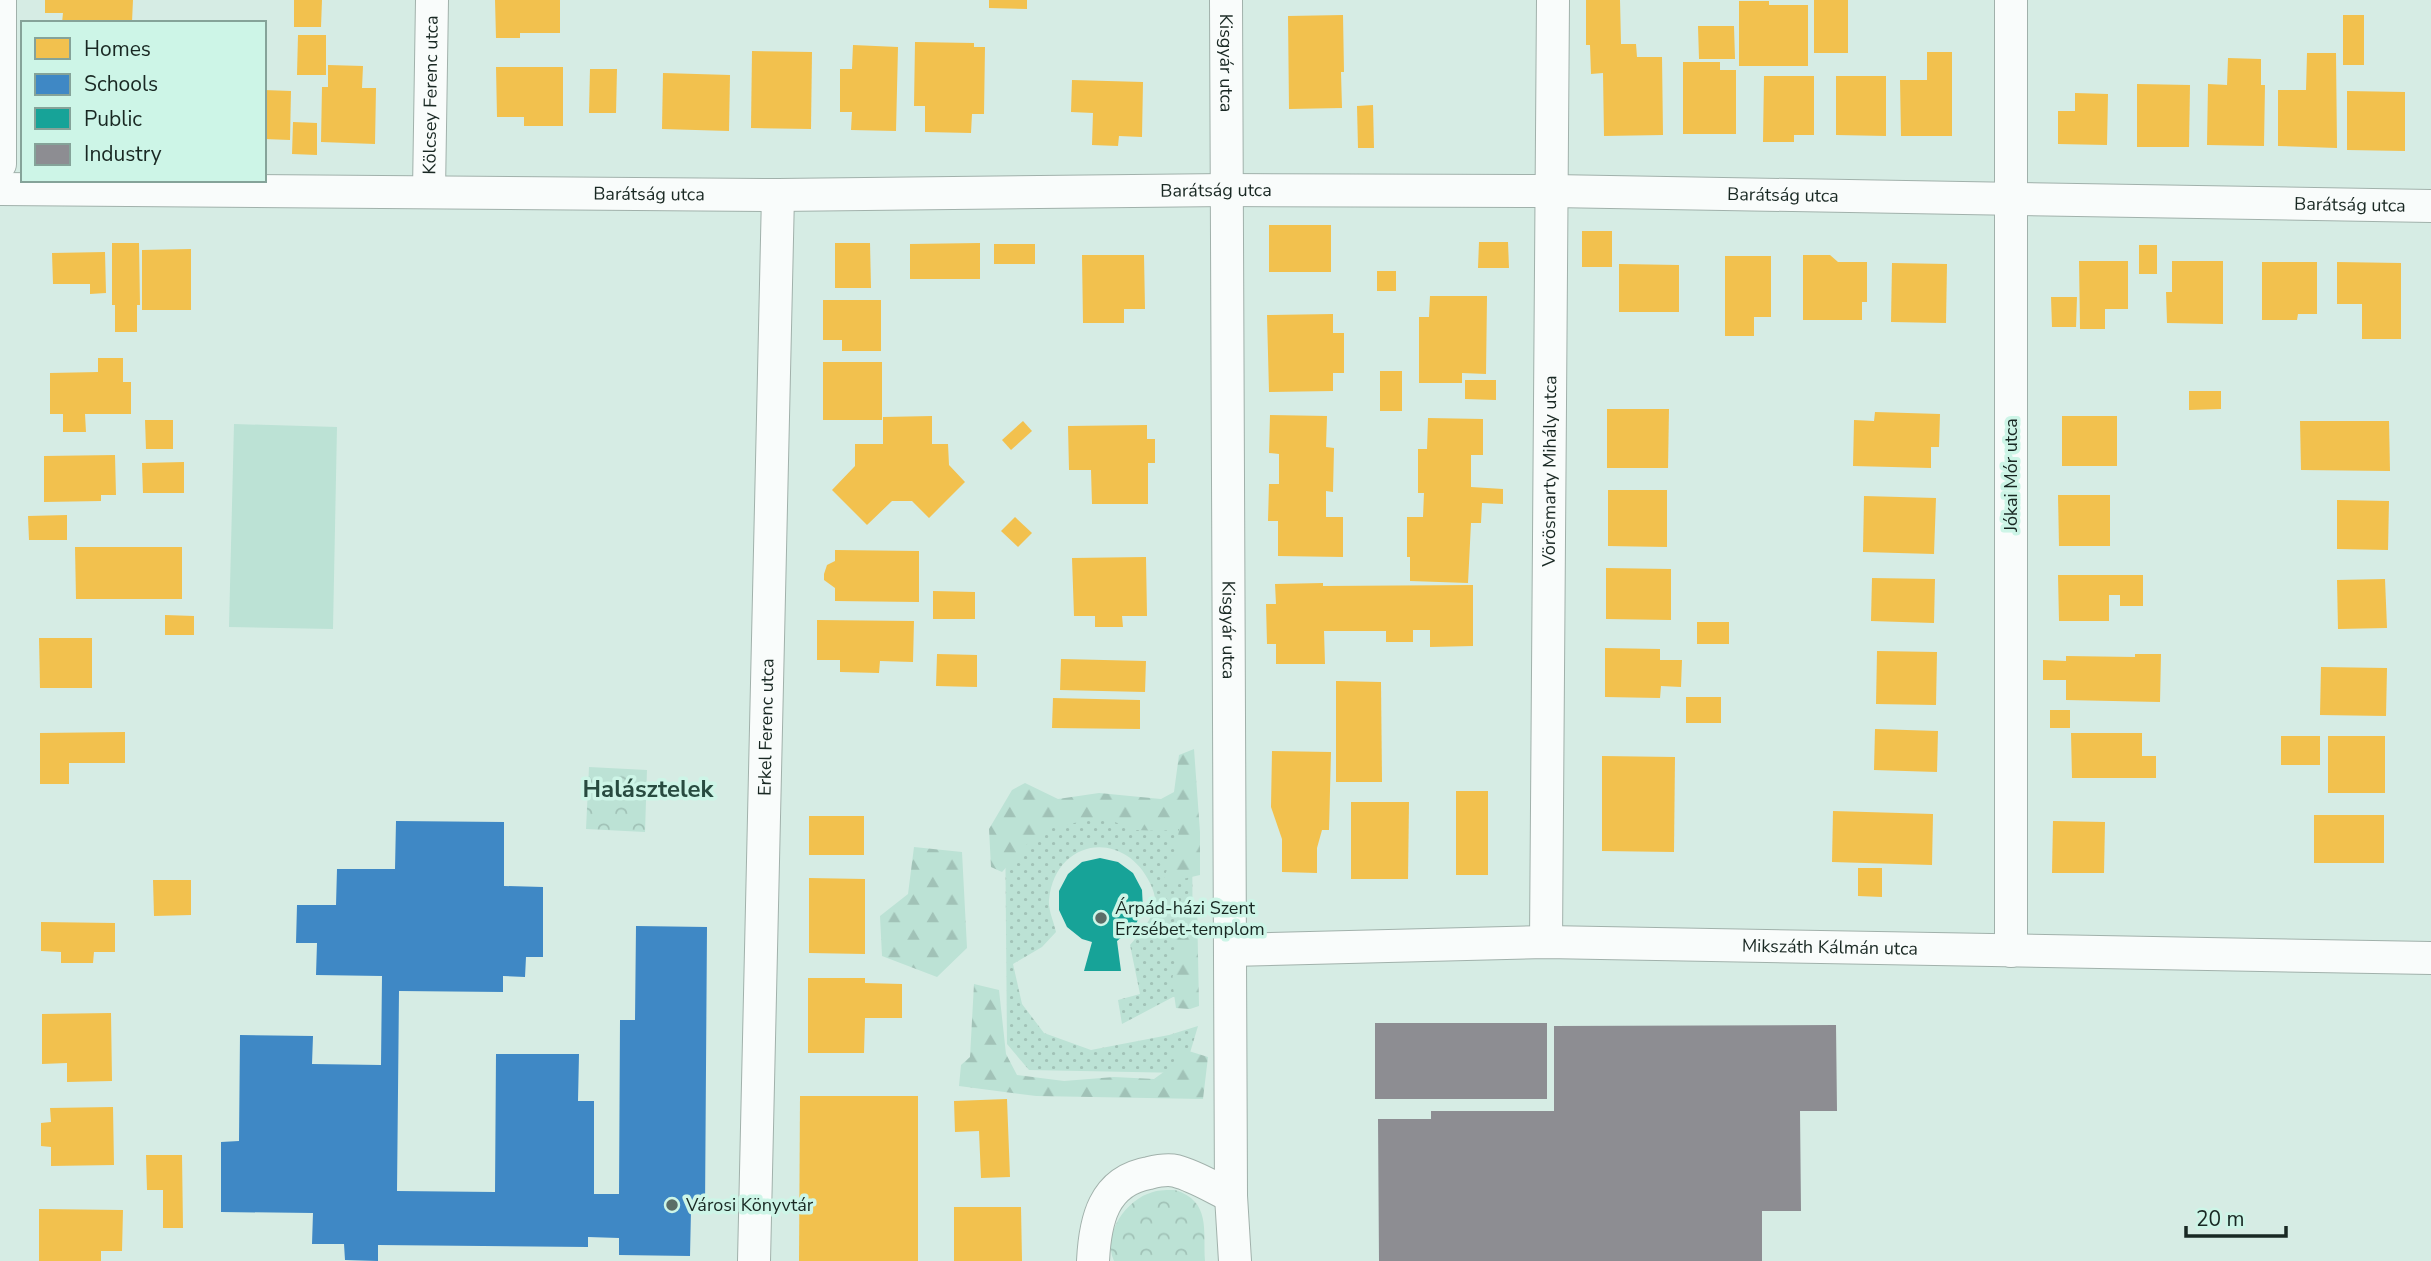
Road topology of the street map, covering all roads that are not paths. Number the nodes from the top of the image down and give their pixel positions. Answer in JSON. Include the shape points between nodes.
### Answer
{"nodes":[{"id":1,"x":0,"y":0,"type":"edge"},
{"id":2,"x":432,"y":0,"type":"edge"},
{"id":3,"x":1226,"y":0,"type":"edge"},
{"id":4,"x":1553,"y":0,"type":"edge"},
{"id":5,"x":2011,"y":0,"type":"edge"},
{"id":6,"x":0,"y":164,"type":"edge"},
{"id":7,"x":0,"y":189,"type":"edge"},
{"id":8,"x":1226,"y":190,"type":"junction"},
{"id":9,"x":429,"y":191,"type":"junction"},
{"id":10,"x":1553,"y":191,"type":"junction"},
{"id":11,"x":778,"y":195,"type":"junction"},
{"id":12,"x":2011,"y":199,"type":"junction"},
{"id":13,"x":2431,"y":206,"type":"edge"},
{"id":14,"x":1546,"y":942,"type":"junction"},
{"id":15,"x":1230,"y":950,"type":"junction"},
{"id":16,"x":2011,"y":951,"type":"junction"},
{"id":17,"x":2431,"y":958,"type":"edge"},
{"id":18,"x":1231,"y":1196,"type":"junction"},
{"id":19,"x":754,"y":1261,"type":"edge"},
{"id":20,"x":1093,"y":1261,"type":"edge"},
{"id":21,"x":1235,"y":1261,"type":"edge"}],
"edges":[{"from":1,"to":6,"type":"street"},
{"from":2,"to":9,"type":"street","name":"Kölcsey Ferenc utca"},
{"from":3,"to":8,"type":"street","name":"Kisgyár utca"},
{"from":4,"to":10,"type":"street","name":"Vörösmarty Mihály utca"},
{"from":5,"to":12,"type":"street","name":"Jókai Mór utca"},
{"from":7,"to":9,"type":"street","name":"Barátság utca"},
{"from":8,"to":10,"type":"street","name":"Barátság utca"},
{"from":8,"to":11,"type":"street","name":"Barátság utca"},
{"from":8,"to":15,"type":"street","name":"Kisgyár utca"},
{"from":9,"to":11,"type":"street","name":"Barátság utca"},
{"from":10,"to":12,"type":"street","name":"Barátság utca"},
{"from":10,"to":14,"type":"street","name":"Vörösmarty Mihály utca"},
{"from":11,"to":19,"type":"street","name":"Erkel Ferenc utca"},
{"from":12,"to":13,"type":"street","name":"Barátság utca"},
{"from":12,"to":16,"type":"street","name":"Jókai Mór utca"},
{"from":14,"to":15,"type":"street","name":"Mikszáth Kálmán utca"},
{"from":14,"to":16,"type":"street","name":"Mikszáth Kálmán utca"},
{"from":15,"to":18,"type":"street","name":"Kisgyár utca"},
{"from":16,"to":17,"type":"street","name":"Mikszáth Kálmán utca"},
{"from":18,"to":20,"type":"street","via":[[1174,1170],[1125,1181],[1098,1218]]},
{"from":18,"to":21,"type":"street","name":"Kisgyár utca"}]}
